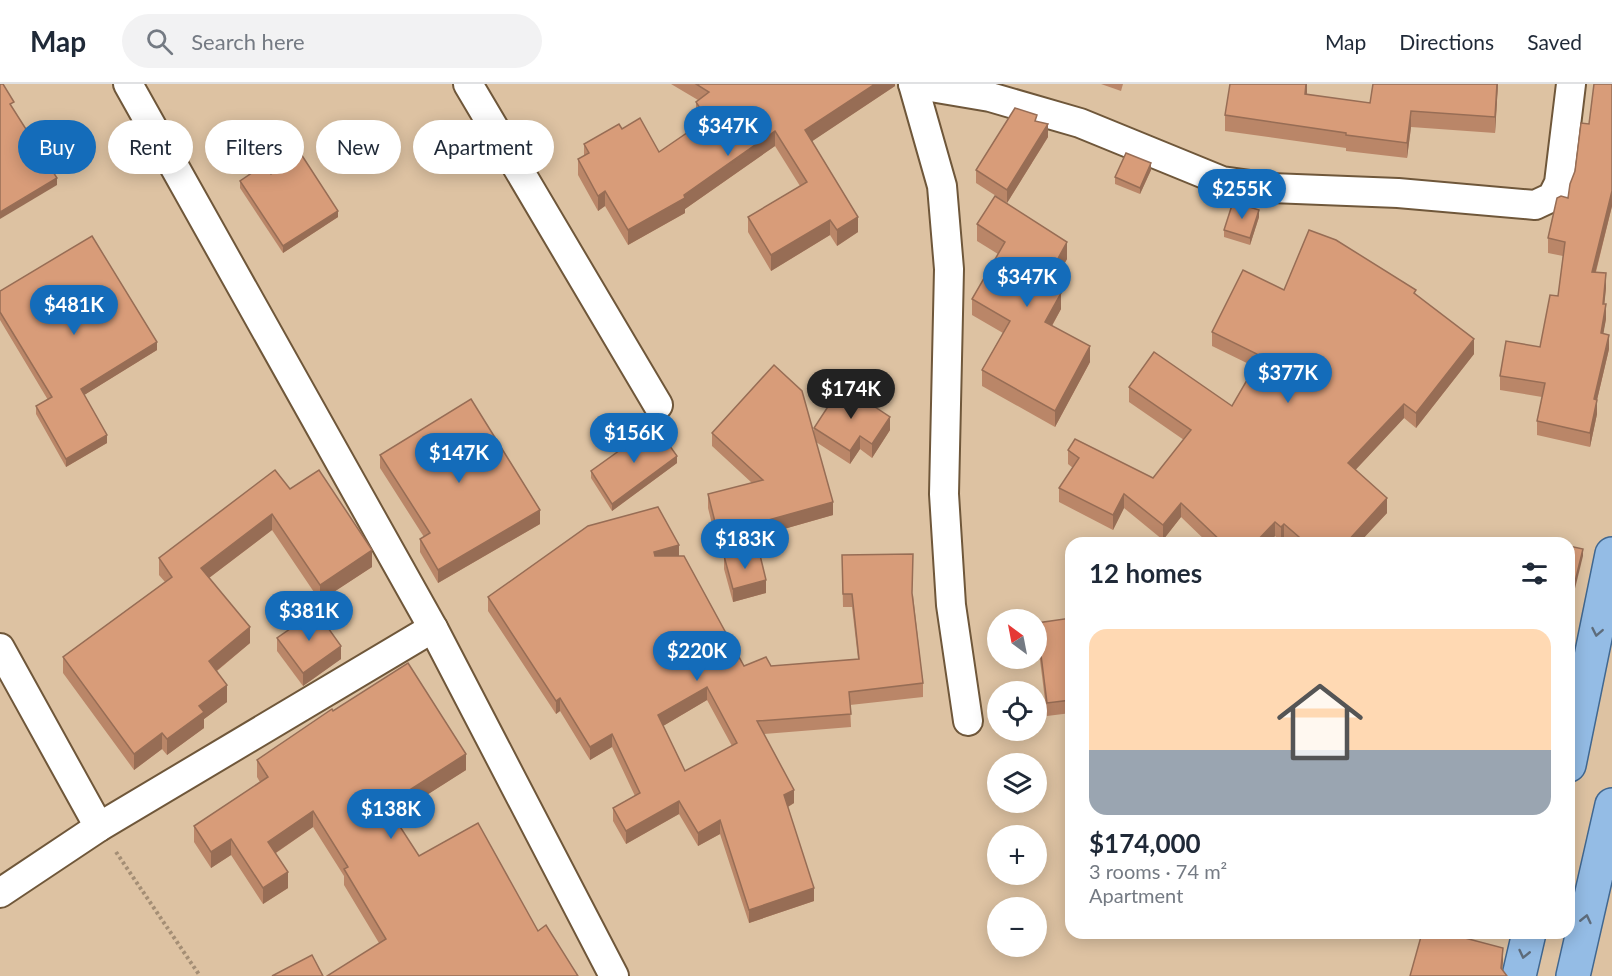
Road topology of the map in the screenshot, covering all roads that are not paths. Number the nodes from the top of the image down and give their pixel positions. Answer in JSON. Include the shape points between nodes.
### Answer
{"nodes":[{"id":1,"x":128,"y":84,"type":"edge"},
{"id":2,"x":468,"y":84,"type":"edge"},
{"id":3,"x":913,"y":84,"type":"edge"},
{"id":4,"x":1571,"y":84,"type":"edge"},
{"id":5,"x":658,"y":405,"type":"dead end"},
{"id":6,"x":1612,"y":554,"type":"edge"},
{"id":7,"x":433,"y":628,"type":"junction"},
{"id":8,"x":0,"y":648,"type":"edge"},
{"id":9,"x":968,"y":721,"type":"dead end"},
{"id":10,"x":1575,"y":736,"type":"edge"},
{"id":11,"x":1612,"y":805,"type":"edge"},
{"id":12,"x":99,"y":827,"type":"junction"},
{"id":13,"x":0,"y":893,"type":"edge"},
{"id":14,"x":1528,"y":939,"type":"edge"},
{"id":15,"x":614,"y":976,"type":"edge"},
{"id":16,"x":1519,"y":976,"type":"edge"},
{"id":17,"x":1573,"y":976,"type":"edge"}],
"edges":[{"from":1,"to":7,"type":"street"},
{"from":2,"to":5,"type":"street"},
{"from":3,"to":4,"type":"street","via":[[990,97],[1080,123],[1222,181],[1271,189],[1535,205],[1552,197],[1559,183]]},
{"from":3,"to":9,"type":"street","via":[[942,186],[949,270],[944,494],[951,605]]},
{"from":6,"to":10,"type":"main road","one_way":true},
{"from":7,"to":12,"type":"street"},
{"from":7,"to":15,"type":"street"},
{"from":8,"to":12,"type":"street"},
{"from":17,"to":11,"type":"main road","one_way":true},
{"from":12,"to":13,"type":"street"},
{"from":14,"to":16,"type":"main road","one_way":true}]}
